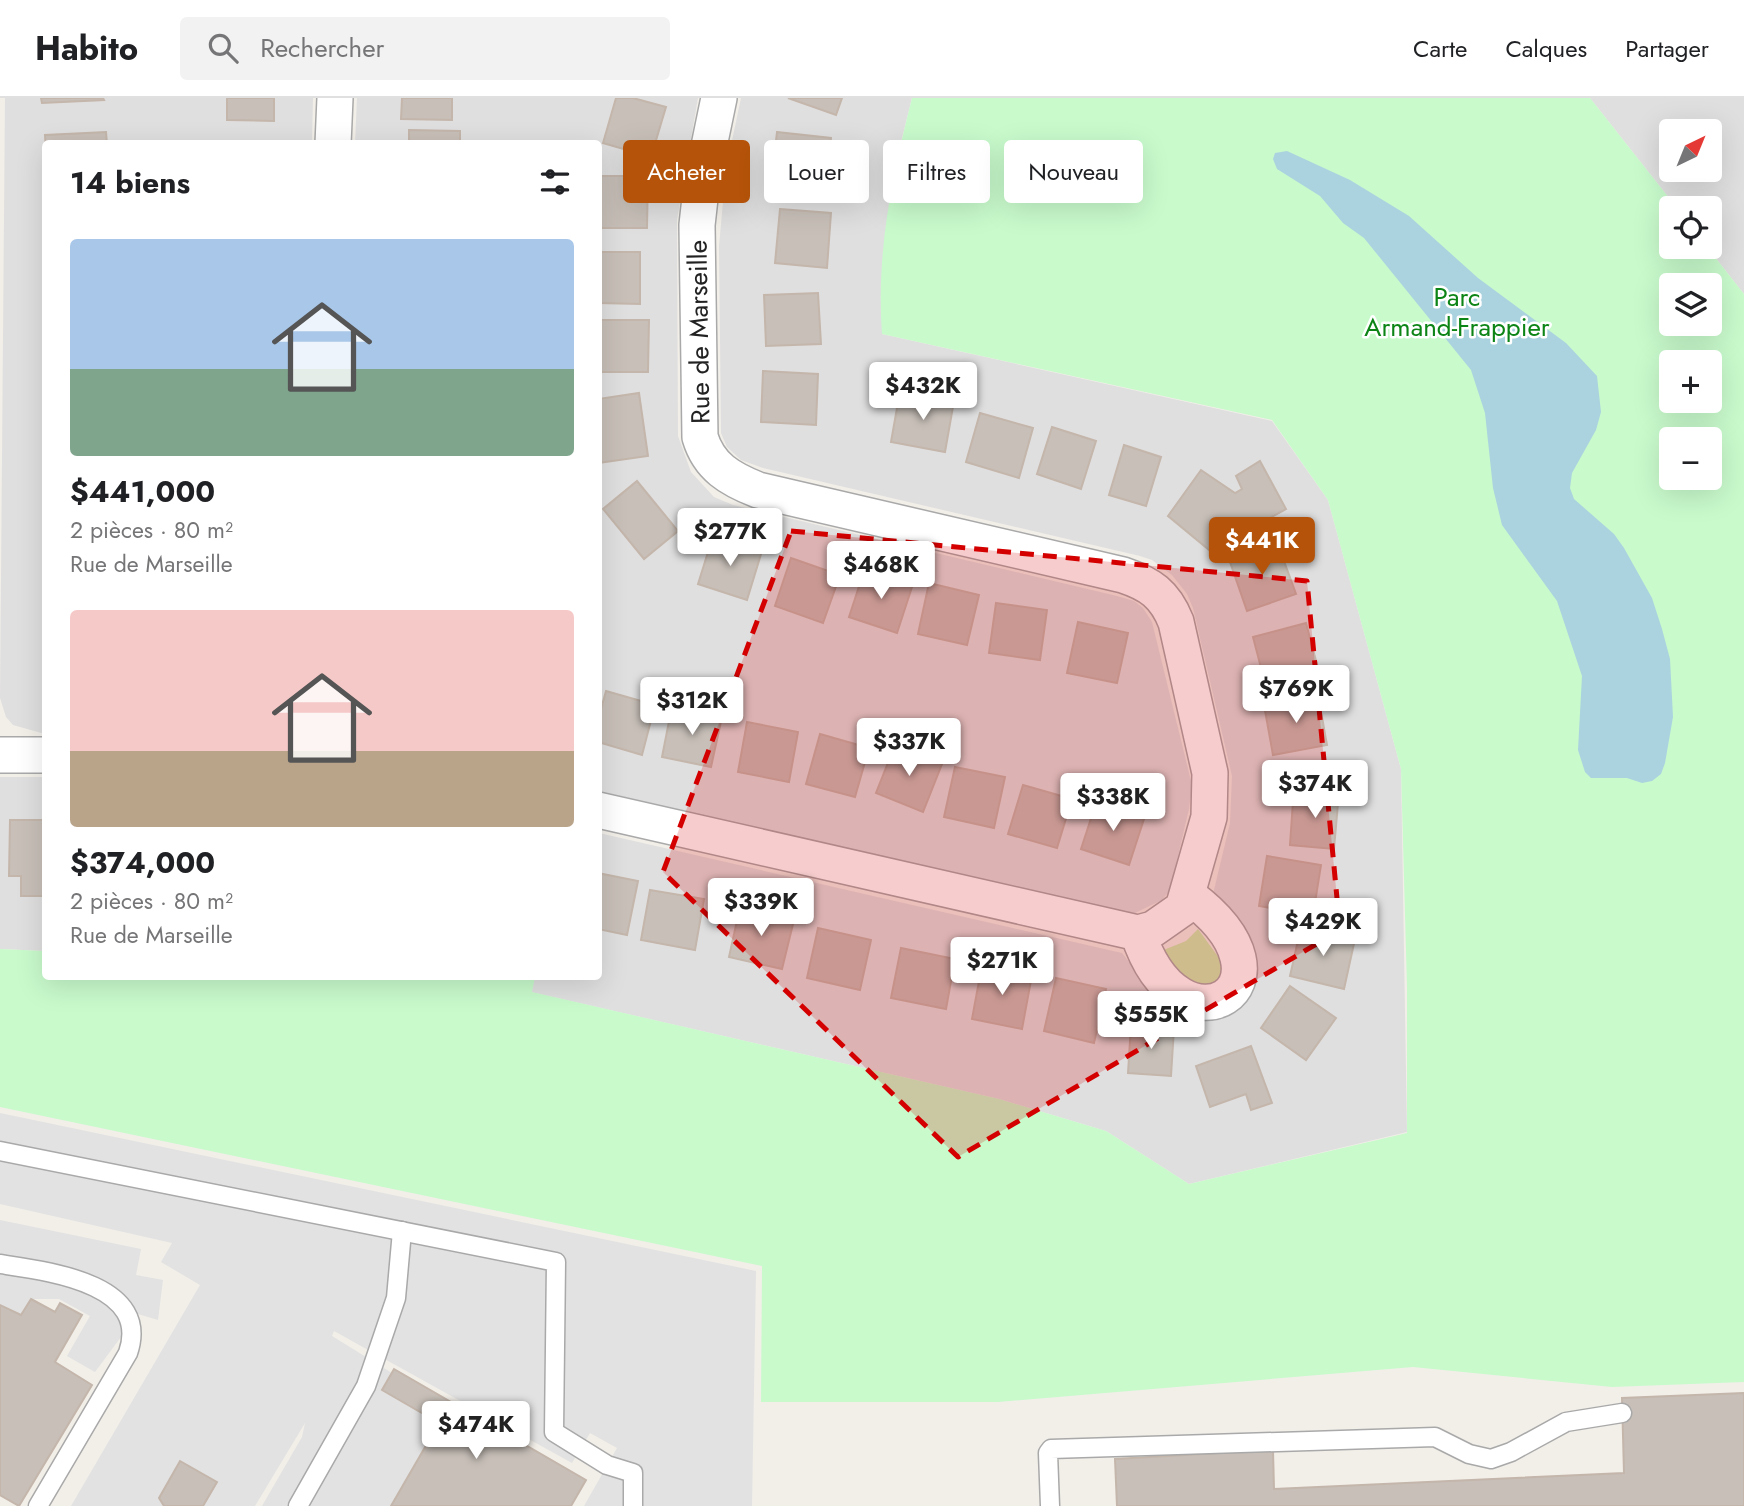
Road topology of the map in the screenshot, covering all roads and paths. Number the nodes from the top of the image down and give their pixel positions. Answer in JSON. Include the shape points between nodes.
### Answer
{"nodes":[{"id":1,"x":335,"y":98,"type":"edge"},
{"id":2,"x":719,"y":98,"type":"edge"},
{"id":3,"x":333,"y":140,"type":"edge"},
{"id":4,"x":0,"y":755,"type":"edge"},
{"id":5,"x":42,"y":755,"type":"edge"},
{"id":6,"x":602,"y":811,"type":"edge"},
{"id":7,"x":1189,"y":896,"type":"junction"},
{"id":8,"x":1138,"y":933,"type":"junction"},
{"id":9,"x":0,"y":1152,"type":"edge"},
{"id":10,"x":402,"y":1231,"type":"junction"},
{"id":11,"x":0,"y":1264,"type":"edge"},
{"id":12,"x":1622,"y":1413,"type":"dead end"},
{"id":13,"x":38,"y":1506,"type":"edge"},
{"id":14,"x":298,"y":1506,"type":"edge"},
{"id":15,"x":633,"y":1506,"type":"edge"},
{"id":16,"x":1050,"y":1506,"type":"edge"}],
"edges":[{"from":1,"to":3,"type":"street"},
{"from":2,"to":7,"type":"street","name":"Rue de Marseille","via":[[697,225],[700,437],[705,452],[719,470],[758,491],[1123,575],[1162,596],[1176,622],[1210,773],[1209,817]]},
{"from":4,"to":5,"type":"street"},
{"from":6,"to":8,"type":"street"},
{"from":7,"to":8,"type":"street","name":"Rue de Marseille","via":[[1170,920]]},
{"from":7,"to":8,"type":"street","via":[[1235,946],[1241,961],[1241,974],[1224,998],[1194,1003],[1182,998],[1149,958]]},
{"from":9,"to":10,"type":"lane"},
{"from":10,"to":14,"type":"lane","via":[[396,1298],[366,1386]]},
{"from":10,"to":15,"type":"lane","via":[[556,1262],[554,1432],[607,1465],[633,1473]]},
{"from":11,"to":13,"type":"lane","via":[[57,1273],[90,1284],[121,1305],[133,1332],[128,1353]]},
{"from":12,"to":16,"type":"lane","via":[[1566,1422],[1491,1459],[1435,1437],[1051,1449]]}]}
